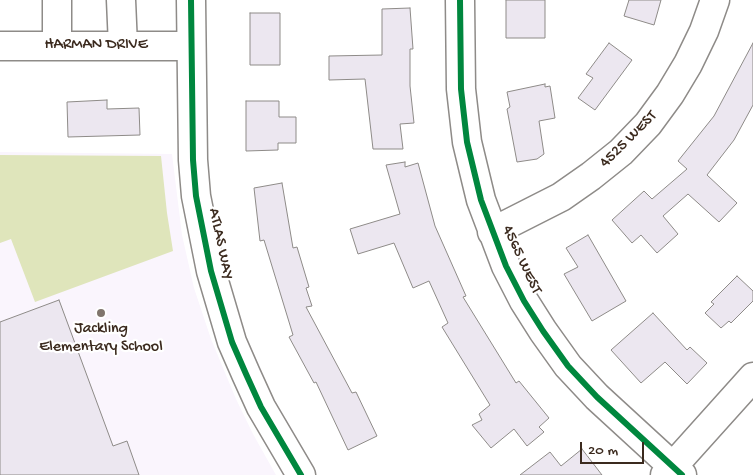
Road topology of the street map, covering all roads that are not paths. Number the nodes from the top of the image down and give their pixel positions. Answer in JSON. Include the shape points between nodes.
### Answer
{"nodes":[{"id":1,"x":57,"y":0,"type":"edge"},
{"id":2,"x":121,"y":0,"type":"edge"},
{"id":3,"x":191,"y":0,"type":"edge"},
{"id":4,"x":460,"y":0,"type":"edge"},
{"id":5,"x":714,"y":0,"type":"edge"},
{"id":6,"x":57,"y":45,"type":"junction"},
{"id":7,"x":0,"y":46,"type":"edge"},
{"id":8,"x":122,"y":46,"type":"junction"},
{"id":9,"x":191,"y":46,"type":"junction"},
{"id":10,"x":492,"y":232,"type":"junction"},
{"id":11,"x":753,"y":377,"type":"edge"},
{"id":12,"x":673,"y":472,"type":"edge"},
{"id":13,"x":301,"y":475,"type":"edge"}],
"edges":[{"from":1,"to":6,"type":"street"},
{"from":2,"to":8,"type":"street"},
{"from":3,"to":9,"type":"street","name":"ATLAS WAY"},
{"from":4,"to":10,"type":"street","name":"4565 WEST","via":[[463,115],[473,171]]},
{"from":5,"to":10,"type":"street","name":"4525 WEST","via":[[688,64],[648,124],[628,145],[561,197]]},
{"from":6,"to":7,"type":"street","name":"HARMAN DRIVE"},
{"from":6,"to":8,"type":"street","name":"HARMAN DRIVE"},
{"from":8,"to":9,"type":"street","name":"HARMAN DRIVE"},
{"from":9,"to":13,"type":"street","name":"ATLAS WAY","via":[[194,168],[199,215],[211,271],[229,333],[246,374],[261,407]]},
{"from":10,"to":12,"type":"street","name":"4565 WEST","via":[[524,301],[568,366]]},
{"from":11,"to":12,"type":"street"}]}
